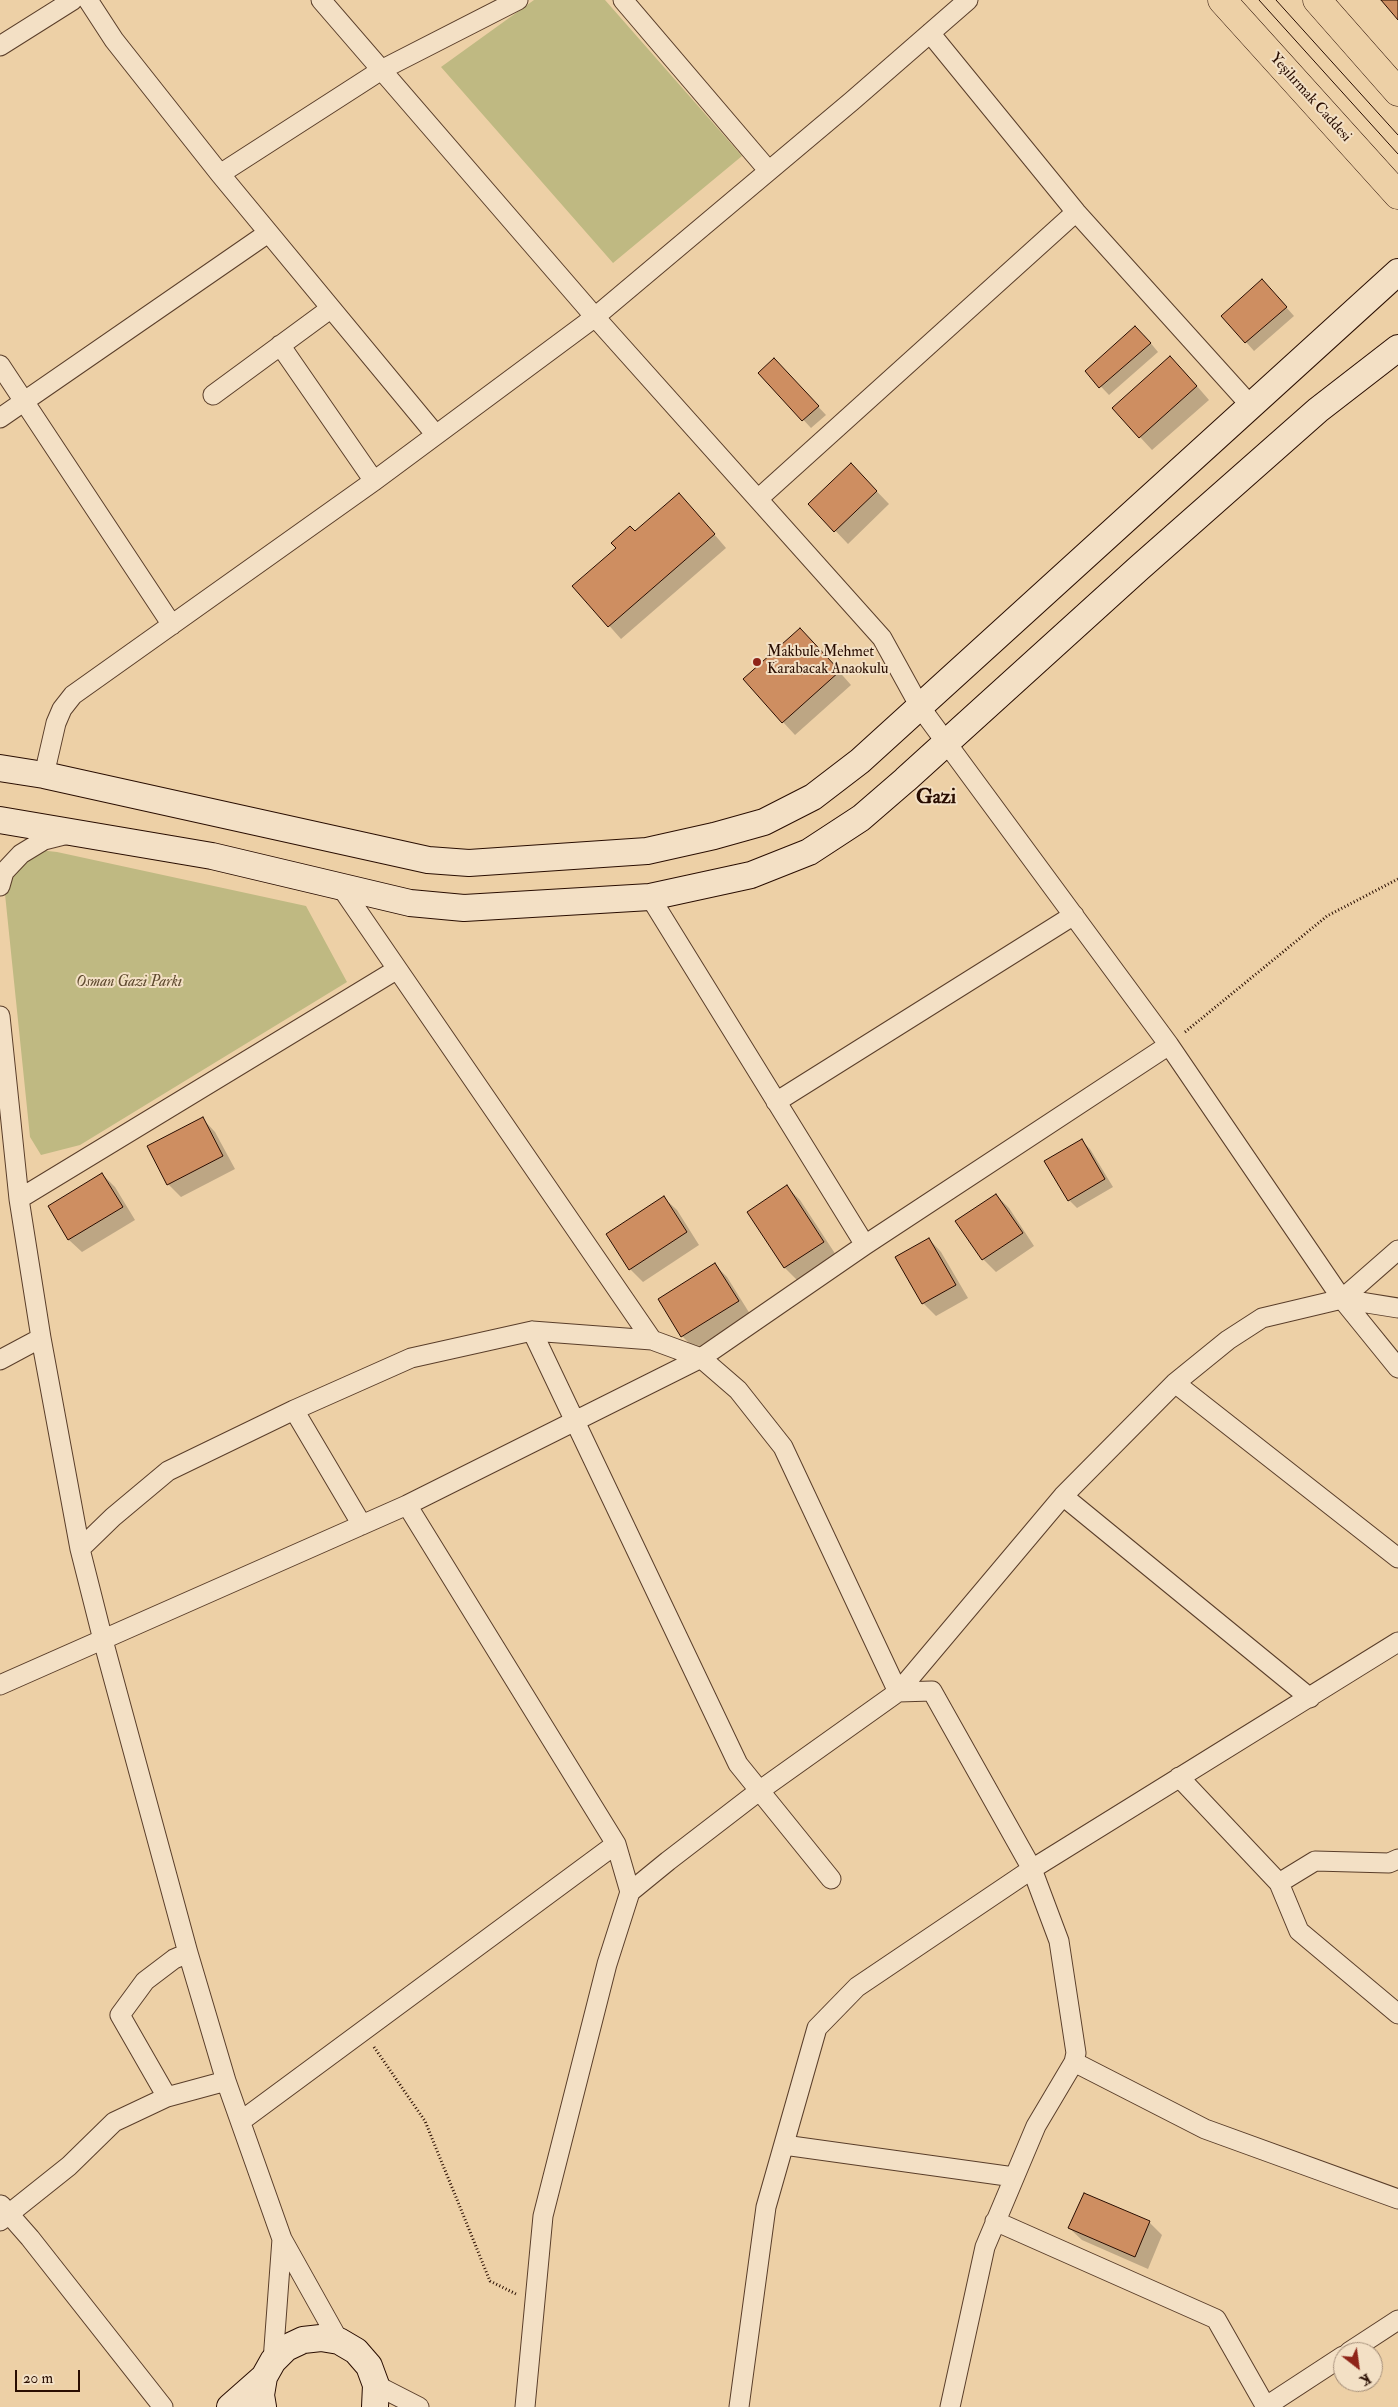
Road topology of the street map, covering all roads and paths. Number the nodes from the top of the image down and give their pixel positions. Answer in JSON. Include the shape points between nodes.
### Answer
{"nodes":[{"id":1,"x":73,"y":0,"type":"edge"},
{"id":2,"x":88,"y":0,"type":"edge"},
{"id":3,"x":321,"y":0,"type":"edge"},
{"id":4,"x":518,"y":0,"type":"edge"},
{"id":5,"x":623,"y":0,"type":"edge"},
{"id":6,"x":968,"y":0,"type":"edge"},
{"id":7,"x":1222,"y":0,"type":"edge"},
{"id":8,"x":1316,"y":0,"type":"edge"},
{"id":9,"x":930,"y":33,"type":"junction"},
{"id":10,"x":0,"y":46,"type":"edge"},
{"id":11,"x":383,"y":70,"type":"junction"},
{"id":12,"x":1398,"y":92,"type":"edge"},
{"id":13,"x":768,"y":170,"type":"junction"},
{"id":14,"x":220,"y":174,"type":"junction"},
{"id":15,"x":1398,"y":195,"type":"edge"},
{"id":16,"x":1076,"y":212,"type":"junction"},
{"id":17,"x":268,"y":233,"type":"junction"},
{"id":18,"x":1398,"y":272,"type":"edge"},
{"id":19,"x":330,"y":309,"type":"junction"},
{"id":20,"x":595,"y":317,"type":"junction"},
{"id":21,"x":280,"y":345,"type":"junction"},
{"id":22,"x":1398,"y":348,"type":"edge"},
{"id":23,"x":0,"y":365,"type":"edge"},
{"id":24,"x":213,"y":395,"type":"dead end"},
{"id":25,"x":24,"y":401,"type":"junction"},
{"id":26,"x":1251,"y":406,"type":"junction"},
{"id":27,"x":0,"y":418,"type":"edge"},
{"id":28,"x":436,"y":435,"type":"junction"},
{"id":29,"x":374,"y":481,"type":"junction"},
{"id":30,"x":758,"y":499,"type":"junction"},
{"id":31,"x":172,"y":625,"type":"junction"},
{"id":32,"x":920,"y":706,"type":"junction"},
{"id":33,"x":946,"y":743,"type":"junction"},
{"id":34,"x":0,"y":768,"type":"edge"},
{"id":35,"x":44,"y":775,"type":"junction"},
{"id":36,"x":0,"y":820,"type":"edge"},
{"id":37,"x":75,"y":832,"type":"junction"},
{"id":38,"x":1398,"y":879,"type":"edge"},
{"id":39,"x":0,"y":886,"type":"edge"},
{"id":40,"x":341,"y":887,"type":"junction"},
{"id":41,"x":650,"y":896,"type":"junction"},
{"id":42,"x":1074,"y":915,"type":"junction"},
{"id":43,"x":396,"y":970,"type":"junction"},
{"id":44,"x":0,"y":1023,"type":"edge"},
{"id":45,"x":1169,"y":1046,"type":"junction"},
{"id":46,"x":776,"y":1102,"type":"junction"},
{"id":47,"x":19,"y":1199,"type":"junction"},
{"id":48,"x":865,"y":1245,"type":"junction"},
{"id":49,"x":1398,"y":1250,"type":"edge"},
{"id":50,"x":1342,"y":1299,"type":"junction"},
{"id":51,"x":1398,"y":1308,"type":"edge"},
{"id":52,"x":532,"y":1330,"type":"junction"},
{"id":53,"x":41,"y":1338,"type":"junction"},
{"id":54,"x":652,"y":1340,"type":"junction"},
{"id":55,"x":701,"y":1358,"type":"junction"},
{"id":56,"x":0,"y":1360,"type":"edge"},
{"id":57,"x":1398,"y":1368,"type":"edge"},
{"id":58,"x":1175,"y":1383,"type":"junction"},
{"id":59,"x":294,"y":1410,"type":"junction"},
{"id":60,"x":575,"y":1422,"type":"junction"},
{"id":61,"x":1063,"y":1496,"type":"junction"},
{"id":62,"x":407,"y":1505,"type":"junction"},
{"id":63,"x":362,"y":1525,"type":"junction"},
{"id":64,"x":80,"y":1549,"type":"junction"},
{"id":65,"x":1398,"y":1558,"type":"edge"},
{"id":66,"x":103,"y":1640,"type":"junction"},
{"id":67,"x":1398,"y":1642,"type":"edge"},
{"id":68,"x":0,"y":1686,"type":"edge"},
{"id":69,"x":898,"y":1692,"type":"junction"},
{"id":70,"x":1310,"y":1698,"type":"junction"},
{"id":71,"x":1179,"y":1777,"type":"junction"},
{"id":72,"x":759,"y":1791,"type":"junction"},
{"id":73,"x":616,"y":1844,"type":"junction"},
{"id":74,"x":1398,"y":1859,"type":"edge"},
{"id":75,"x":1032,"y":1869,"type":"junction"},
{"id":76,"x":831,"y":1879,"type":"dead end"},
{"id":77,"x":1279,"y":1883,"type":"junction"},
{"id":78,"x":630,"y":1892,"type":"junction"},
{"id":79,"x":188,"y":1953,"type":"junction"},
{"id":80,"x":1398,"y":2014,"type":"edge"},
{"id":81,"x":363,"y":2031,"type":"junction"},
{"id":82,"x":1074,"y":2062,"type":"junction"},
{"id":83,"x":226,"y":2081,"type":"junction"},
{"id":84,"x":167,"y":2097,"type":"junction"},
{"id":85,"x":241,"y":2121,"type":"junction"},
{"id":86,"x":784,"y":2145,"type":"junction"},
{"id":87,"x":1014,"y":2177,"type":"junction"},
{"id":88,"x":1398,"y":2199,"type":"edge"},
{"id":89,"x":3,"y":2213,"type":"edge"},
{"id":90,"x":995,"y":2221,"type":"junction"},
{"id":91,"x":282,"y":2239,"type":"junction"},
{"id":92,"x":534,"y":2304,"type":"junction"},
{"id":93,"x":1398,"y":2320,"type":"edge"},
{"id":94,"x":339,"y":2341,"type":"junction"},
{"id":95,"x":1364,"y":2342,"type":"edge"},
{"id":96,"x":1333,"y":2363,"type":"edge"},
{"id":97,"x":268,"y":2369,"type":"junction"},
{"id":98,"x":375,"y":2396,"type":"edge"},
{"id":99,"x":163,"y":2407,"type":"edge"},
{"id":100,"x":230,"y":2407,"type":"edge"},
{"id":101,"x":263,"y":2407,"type":"edge"},
{"id":102,"x":419,"y":2407,"type":"edge"},
{"id":103,"x":525,"y":2407,"type":"edge"},
{"id":104,"x":739,"y":2407,"type":"edge"},
{"id":105,"x":950,"y":2407,"type":"edge"},
{"id":106,"x":1266,"y":2407,"type":"edge"}],
"edges":[{"from":1,"to":10,"type":"street"},
{"from":2,"to":14,"type":"street","via":[[114,40]]},
{"from":3,"to":11,"type":"street"},
{"from":4,"to":11,"type":"street"},
{"from":5,"to":13,"type":"street"},
{"from":6,"to":9,"type":"street"},
{"from":7,"to":15,"type":"main road","name":"Yeşilırmak Caddesi"},
{"from":8,"to":12,"type":"main road"},
{"from":9,"to":13,"type":"street"},
{"from":9,"to":16,"type":"street"},
{"from":11,"to":14,"type":"street"},
{"from":11,"to":20,"type":"street"},
{"from":13,"to":20,"type":"street"},
{"from":14,"to":17,"type":"street"},
{"from":16,"to":26,"type":"street"},
{"from":16,"to":30,"type":"street"},
{"from":17,"to":19,"type":"street"},
{"from":17,"to":25,"type":"street"},
{"from":18,"to":26,"type":"main road"},
{"from":19,"to":21,"type":"street"},
{"from":19,"to":28,"type":"street"},
{"from":20,"to":28,"type":"street"},
{"from":20,"to":30,"type":"street"},
{"from":21,"to":24,"type":"street"},
{"from":21,"to":29,"type":"street"},
{"from":22,"to":33,"type":"main road","via":[[1318,410]]},
{"from":23,"to":25,"type":"street"},
{"from":25,"to":27,"type":"street"},
{"from":25,"to":31,"type":"street"},
{"from":26,"to":32,"type":"main road"},
{"from":28,"to":29,"type":"street"},
{"from":29,"to":31,"type":"street"},
{"from":30,"to":32,"type":"street","via":[[882,638]]},
{"from":31,"to":35,"type":"street","via":[[73,695],[56,723]]},
{"from":32,"to":33,"type":"street"},
{"from":32,"to":35,"type":"main road","via":[[860,761],[812,797],[764,822],[647,851],[470,863],[428,860]]},
{"from":33,"to":41,"type":"main road","via":[[860,818],[809,852],[750,875]]},
{"from":33,"to":42,"type":"street"},
{"from":34,"to":35,"type":"main road"},
{"from":36,"to":37,"type":"main road"},
{"from":37,"to":39,"type":"street","via":[[44,840],[21,854],[4,872]]},
{"from":37,"to":40,"type":"main road","via":[[212,856]]},
{"from":38,"to":45,"type":"path","via":[[1328,916]]},
{"from":40,"to":41,"type":"main road","via":[[410,903],[464,908]]},
{"from":40,"to":43,"type":"street"},
{"from":41,"to":46,"type":"street"},
{"from":42,"to":45,"type":"street"},
{"from":42,"to":46,"type":"street"},
{"from":43,"to":47,"type":"street"},
{"from":43,"to":54,"type":"street"},
{"from":44,"to":47,"type":"street"},
{"from":45,"to":48,"type":"street"},
{"from":45,"to":50,"type":"street"},
{"from":46,"to":48,"type":"street"},
{"from":47,"to":53,"type":"street"},
{"from":48,"to":55,"type":"street"},
{"from":49,"to":50,"type":"street"},
{"from":50,"to":51,"type":"street"},
{"from":50,"to":57,"type":"street"},
{"from":50,"to":58,"type":"street","via":[[1262,1318],[1228,1340]]},
{"from":52,"to":54,"type":"street"},
{"from":52,"to":59,"type":"street","via":[[411,1358]]},
{"from":52,"to":60,"type":"street"},
{"from":53,"to":56,"type":"street"},
{"from":53,"to":64,"type":"street"},
{"from":54,"to":55,"type":"street"},
{"from":55,"to":60,"type":"street"},
{"from":55,"to":69,"type":"street","via":[[738,1390],[783,1447]]},
{"from":58,"to":61,"type":"street"},
{"from":58,"to":65,"type":"street"},
{"from":59,"to":63,"type":"street"},
{"from":59,"to":64,"type":"street","via":[[168,1471],[112,1516]]},
{"from":60,"to":62,"type":"street"},
{"from":60,"to":72,"type":"street","via":[[738,1764]]},
{"from":61,"to":69,"type":"street"},
{"from":61,"to":70,"type":"street"},
{"from":62,"to":63,"type":"street"},
{"from":62,"to":73,"type":"street"},
{"from":63,"to":66,"type":"street"},
{"from":64,"to":66,"type":"street"},
{"from":66,"to":68,"type":"street"},
{"from":66,"to":79,"type":"street"},
{"from":67,"to":70,"type":"street"},
{"from":69,"to":72,"type":"street"},
{"from":69,"to":75,"type":"street","via":[[932,1691]]},
{"from":70,"to":71,"type":"street"},
{"from":71,"to":75,"type":"street"},
{"from":71,"to":77,"type":"street"},
{"from":72,"to":76,"type":"street"},
{"from":72,"to":78,"type":"street"},
{"from":73,"to":78,"type":"street"},
{"from":73,"to":81,"type":"street"},
{"from":74,"to":77,"type":"street","via":[[1389,1863],[1315,1861]]},
{"from":75,"to":82,"type":"street","via":[[1060,1941],[1076,2053]]},
{"from":75,"to":86,"type":"street","via":[[857,1987],[817,2028]]},
{"from":77,"to":80,"type":"street","via":[[1299,1931]]},
{"from":78,"to":92,"type":"street","via":[[607,1964],[543,2216]]},
{"from":79,"to":83,"type":"street"},
{"from":79,"to":84,"type":"street","via":[[145,1980],[120,2015]]},
{"from":81,"to":85,"type":"street"},
{"from":81,"to":92,"type":"path","via":[[425,2121],[490,2280]]},
{"from":82,"to":87,"type":"street","via":[[1036,2126]]},
{"from":82,"to":88,"type":"street","via":[[1205,2129]]},
{"from":83,"to":84,"type":"street"},
{"from":83,"to":85,"type":"street"},
{"from":84,"to":89,"type":"street","via":[[114,2122],[69,2166]]},
{"from":85,"to":91,"type":"street"},
{"from":86,"to":87,"type":"street"},
{"from":86,"to":104,"type":"street","via":[[766,2207]]},
{"from":87,"to":90,"type":"street"},
{"from":89,"to":99,"type":"street"},
{"from":90,"to":105,"type":"street","via":[[985,2247]]},
{"from":90,"to":106,"type":"street","via":[[1216,2319]]},
{"from":91,"to":94,"type":"street"},
{"from":91,"to":97,"type":"street"},
{"from":92,"to":103,"type":"street"},
{"from":93,"to":95,"type":"street"},
{"from":94,"to":97,"type":"main road","via":[[303,2340],[286,2348]]},
{"from":94,"to":98,"type":"main road","via":[[356,2351],[369,2366]]},
{"from":96,"to":106,"type":"street"},
{"from":97,"to":100,"type":"main road"},
{"from":97,"to":101,"type":"main road","via":[[261,2395]]},
{"from":98,"to":102,"type":"street"}]}
